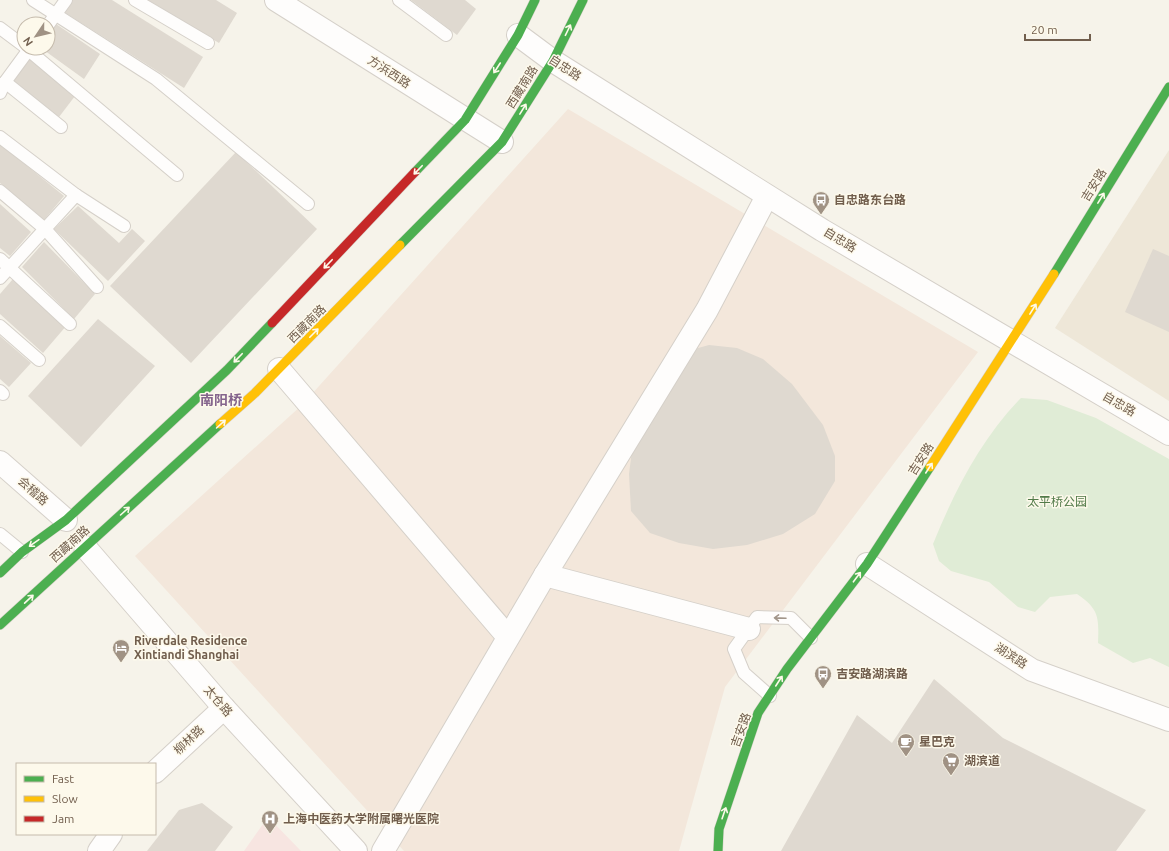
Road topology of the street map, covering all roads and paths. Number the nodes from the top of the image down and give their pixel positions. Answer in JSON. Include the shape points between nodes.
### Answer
{"nodes":[{"id":1,"x":33,"y":0,"type":"edge"},
{"id":2,"x":66,"y":0,"type":"edge"},
{"id":3,"x":135,"y":0,"type":"edge"},
{"id":4,"x":276,"y":0,"type":"edge"},
{"id":5,"x":399,"y":0,"type":"edge"},
{"id":6,"x":535,"y":0,"type":"edge"},
{"id":7,"x":583,"y":0,"type":"edge"},
{"id":8,"x":48,"y":16,"type":"edge"},
{"id":9,"x":55,"y":16,"type":"edge"},
{"id":10,"x":56,"y":22,"type":"edge"},
{"id":11,"x":0,"y":28,"type":"edge"},
{"id":12,"x":446,"y":35,"type":"dead end"},
{"id":13,"x":518,"y":35,"type":"junction"},
{"id":14,"x":16,"y":40,"type":"edge"},
{"id":15,"x":208,"y":43,"type":"dead end"},
{"id":16,"x":22,"y":56,"type":"edge"},
{"id":17,"x":36,"y":56,"type":"edge"},
{"id":18,"x":553,"y":61,"type":"junction"},
{"id":19,"x":5,"y":82,"type":"junction"},
{"id":20,"x":1169,"y":86,"type":"edge"},
{"id":21,"x":0,"y":93,"type":"edge"},
{"id":22,"x":465,"y":120,"type":"junction"},
{"id":23,"x":60,"y":127,"type":"dead end"},
{"id":24,"x":0,"y":137,"type":"edge"},
{"id":25,"x":502,"y":142,"type":"junction"},
{"id":26,"x":177,"y":175,"type":"dead end"},
{"id":27,"x":0,"y":191,"type":"edge"},
{"id":28,"x":76,"y":195,"type":"junction"},
{"id":29,"x":767,"y":196,"type":"junction"},
{"id":30,"x":308,"y":204,"type":"dead end"},
{"id":31,"x":124,"y":226,"type":"dead end"},
{"id":32,"x":45,"y":229,"type":"junction"},
{"id":33,"x":0,"y":259,"type":"edge"},
{"id":34,"x":10,"y":267,"type":"junction"},
{"id":35,"x":0,"y":278,"type":"edge"},
{"id":36,"x":97,"y":287,"type":"dead end"},
{"id":37,"x":70,"y":324,"type":"dead end"},
{"id":38,"x":0,"y":326,"type":"edge"},
{"id":39,"x":1012,"y":342,"type":"junction"},
{"id":40,"x":39,"y":360,"type":"dead end"},
{"id":41,"x":279,"y":369,"type":"junction"},
{"id":42,"x":1169,"y":434,"type":"edge"},
{"id":43,"x":0,"y":462,"type":"edge"},
{"id":44,"x":66,"y":520,"type":"junction"},
{"id":45,"x":0,"y":534,"type":"edge"},
{"id":46,"x":84,"y":547,"type":"junction"},
{"id":47,"x":22,"y":552,"type":"junction"},
{"id":48,"x":867,"y":564,"type":"junction"},
{"id":49,"x":0,"y":573,"type":"edge"},
{"id":50,"x":545,"y":575,"type":"junction"},
{"id":51,"x":0,"y":625,"type":"edge"},
{"id":52,"x":749,"y":629,"type":"junction"},
{"id":53,"x":508,"y":637,"type":"junction"},
{"id":54,"x":811,"y":638,"type":"junction"},
{"id":55,"x":770,"y":696,"type":"junction"},
{"id":56,"x":224,"y":708,"type":"junction"},
{"id":57,"x":1169,"y":720,"type":"edge"},
{"id":58,"x":156,"y":771,"type":"edge"},
{"id":59,"x":110,"y":835,"type":"edge"},
{"id":60,"x":99,"y":851,"type":"edge"},
{"id":61,"x":356,"y":851,"type":"edge"},
{"id":62,"x":383,"y":851,"type":"edge"},
{"id":63,"x":718,"y":851,"type":"edge"}],
"edges":[{"from":1,"to":8,"type":"lane"},
{"from":2,"to":9,"type":"lane"},
{"from":3,"to":15,"type":"lane"},
{"from":4,"to":22,"type":"street","name":"方浜西路"},
{"from":5,"to":12,"type":"lane"},
{"from":6,"to":13,"type":"main road","name":"西藏南路"},
{"from":18,"to":7,"type":"main road","name":"西藏南路","one_way":true},
{"from":10,"to":30,"type":"lane","via":[[156,79]]},
{"from":11,"to":14,"type":"lane"},
{"from":13,"to":18,"type":"street","name":"自忠路"},
{"from":13,"to":22,"type":"main road","name":"西藏南路","one_way":true},
{"from":16,"to":19,"type":"lane"},
{"from":17,"to":26,"type":"lane"},
{"from":25,"to":18,"type":"main road","name":"西藏南路","one_way":true},
{"from":18,"to":29,"type":"street","name":"自忠路"},
{"from":19,"to":21,"type":"lane"},
{"from":19,"to":23,"type":"lane"},
{"from":39,"to":20,"type":"main road","name":"吉安路","one_way":true},
{"from":22,"to":25,"type":"street","name":"方浜西路"},
{"from":22,"to":44,"type":"main road","name":"西藏南路","one_way":true,"via":[[226,370]]},
{"from":24,"to":28,"type":"lane"},
{"from":41,"to":25,"type":"main road","name":"西藏南路","one_way":true},
{"from":27,"to":32,"type":"lane"},
{"from":28,"to":31,"type":"lane"},
{"from":28,"to":32,"type":"lane"},
{"from":29,"to":39,"type":"street","name":"自忠路"},
{"from":29,"to":50,"type":"street","via":[[707,310]]},
{"from":32,"to":34,"type":"lane"},
{"from":32,"to":36,"type":"lane"},
{"from":33,"to":34,"type":"lane"},
{"from":34,"to":35,"type":"lane"},
{"from":34,"to":37,"type":"lane"},
{"from":38,"to":40,"type":"lane"},
{"from":39,"to":42,"type":"street","name":"自忠路"},
{"from":48,"to":39,"type":"main road","name":"吉安路","one_way":true},
{"from":46,"to":41,"type":"main road","name":"西藏南路","one_way":true},
{"from":41,"to":53,"type":"street"},
{"from":43,"to":44,"type":"street","name":"会稽路"},
{"from":44,"to":47,"type":"main road","name":"西藏南路","one_way":true},
{"from":45,"to":47,"type":"lane"},
{"from":51,"to":46,"type":"main road","name":"西藏南路","one_way":true},
{"from":46,"to":56,"type":"street","name":"太仓路"},
{"from":47,"to":49,"type":"main road","name":"西藏南路"},
{"from":54,"to":48,"type":"main road","name":"吉安路","one_way":true},
{"from":48,"to":57,"type":"street","name":"湖滨路","via":[[1032,670]]},
{"from":50,"to":52,"type":"street"},
{"from":50,"to":53,"type":"street"},
{"from":54,"to":52,"type":"lane","one_way":true,"via":[[791,618],[757,617]]},
{"from":52,"to":55,"type":"lane","via":[[734,649],[744,673]]},
{"from":53,"to":62,"type":"street"},
{"from":55,"to":54,"type":"main road","name":"吉安路","one_way":true},
{"from":63,"to":55,"type":"main road","name":"吉安路","one_way":true,"via":[[719,829],[758,713]]},
{"from":56,"to":58,"type":"street","name":"柳林路"},
{"from":56,"to":61,"type":"street","name":"太仓路"},
{"from":59,"to":60,"type":"street"}]}
